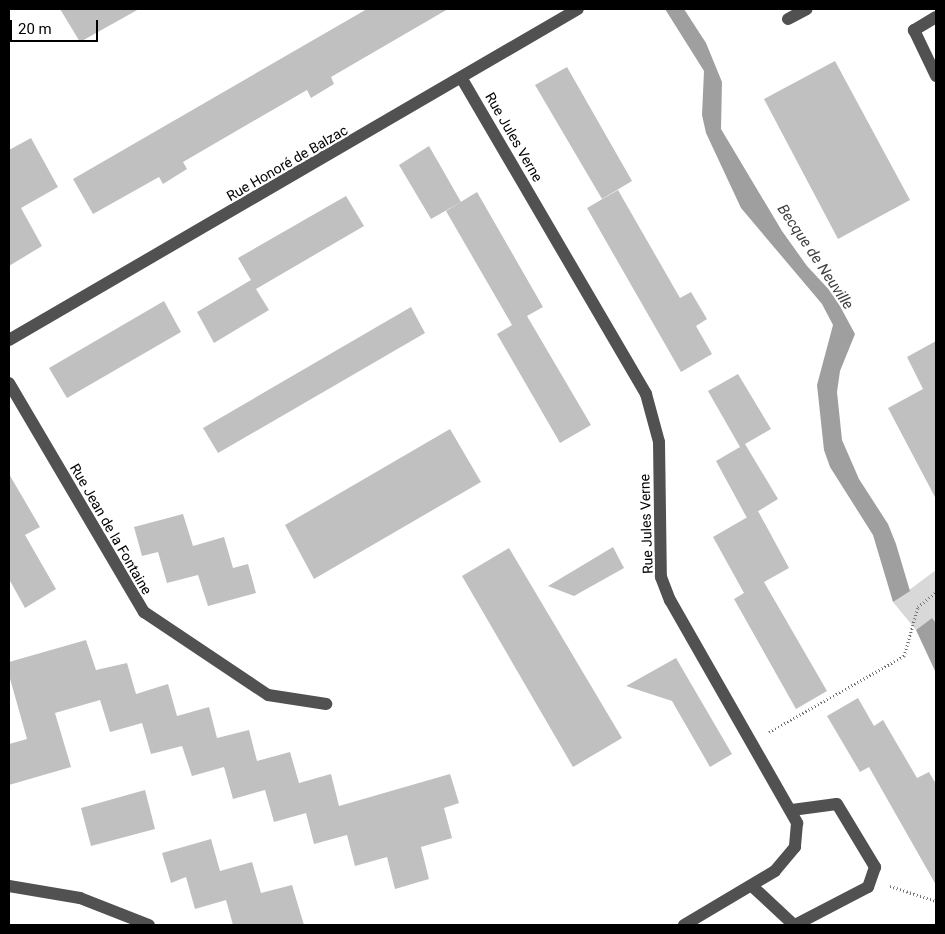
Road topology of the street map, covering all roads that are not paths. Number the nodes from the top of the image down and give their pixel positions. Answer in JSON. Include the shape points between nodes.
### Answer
{"nodes":[{"id":1,"x":578,"y":9,"type":"edge"},
{"id":2,"x":807,"y":9,"type":"edge"},
{"id":3,"x":936,"y":17,"type":"edge"},
{"id":4,"x":788,"y":19,"type":"dead end"},
{"id":5,"x":936,"y":76,"type":"edge"},
{"id":6,"x":462,"y":79,"type":"junction"},
{"id":7,"x":9,"y":340,"type":"edge"},
{"id":8,"x":9,"y":384,"type":"edge"},
{"id":9,"x":326,"y":704,"type":"dead end"},
{"id":10,"x":792,"y":810,"type":"junction"},
{"id":11,"x":9,"y":886,"type":"edge"},
{"id":12,"x":752,"y":886,"type":"junction"},
{"id":13,"x":149,"y":925,"type":"edge"},
{"id":14,"x":684,"y":925,"type":"edge"},
{"id":15,"x":794,"y":925,"type":"edge"}],
"edges":[{"from":1,"to":6,"type":"street","name":"Rue Honoré de Balzac"},
{"from":2,"to":4,"type":"street"},
{"from":3,"to":5,"type":"street","via":[[914,30]]},
{"from":6,"to":7,"type":"street","name":"Rue Honoré de Balzac"},
{"from":6,"to":10,"type":"street","name":"Rue Jules Verne","via":[[646,394],[659,442],[661,577],[670,600]]},
{"from":8,"to":9,"type":"street","name":"Rue Jean de la Fontaine","via":[[144,612],[268,695]]},
{"from":10,"to":12,"type":"street","name":"Rue Jules Verne","via":[[797,830],[795,847],[775,871]]},
{"from":10,"to":15,"type":"street","via":[[837,804],[875,867],[868,888]]},
{"from":11,"to":13,"type":"street","via":[[80,898]]},
{"from":12,"to":14,"type":"street","name":"Rue Jules Verne"},
{"from":12,"to":15,"type":"street"}]}
